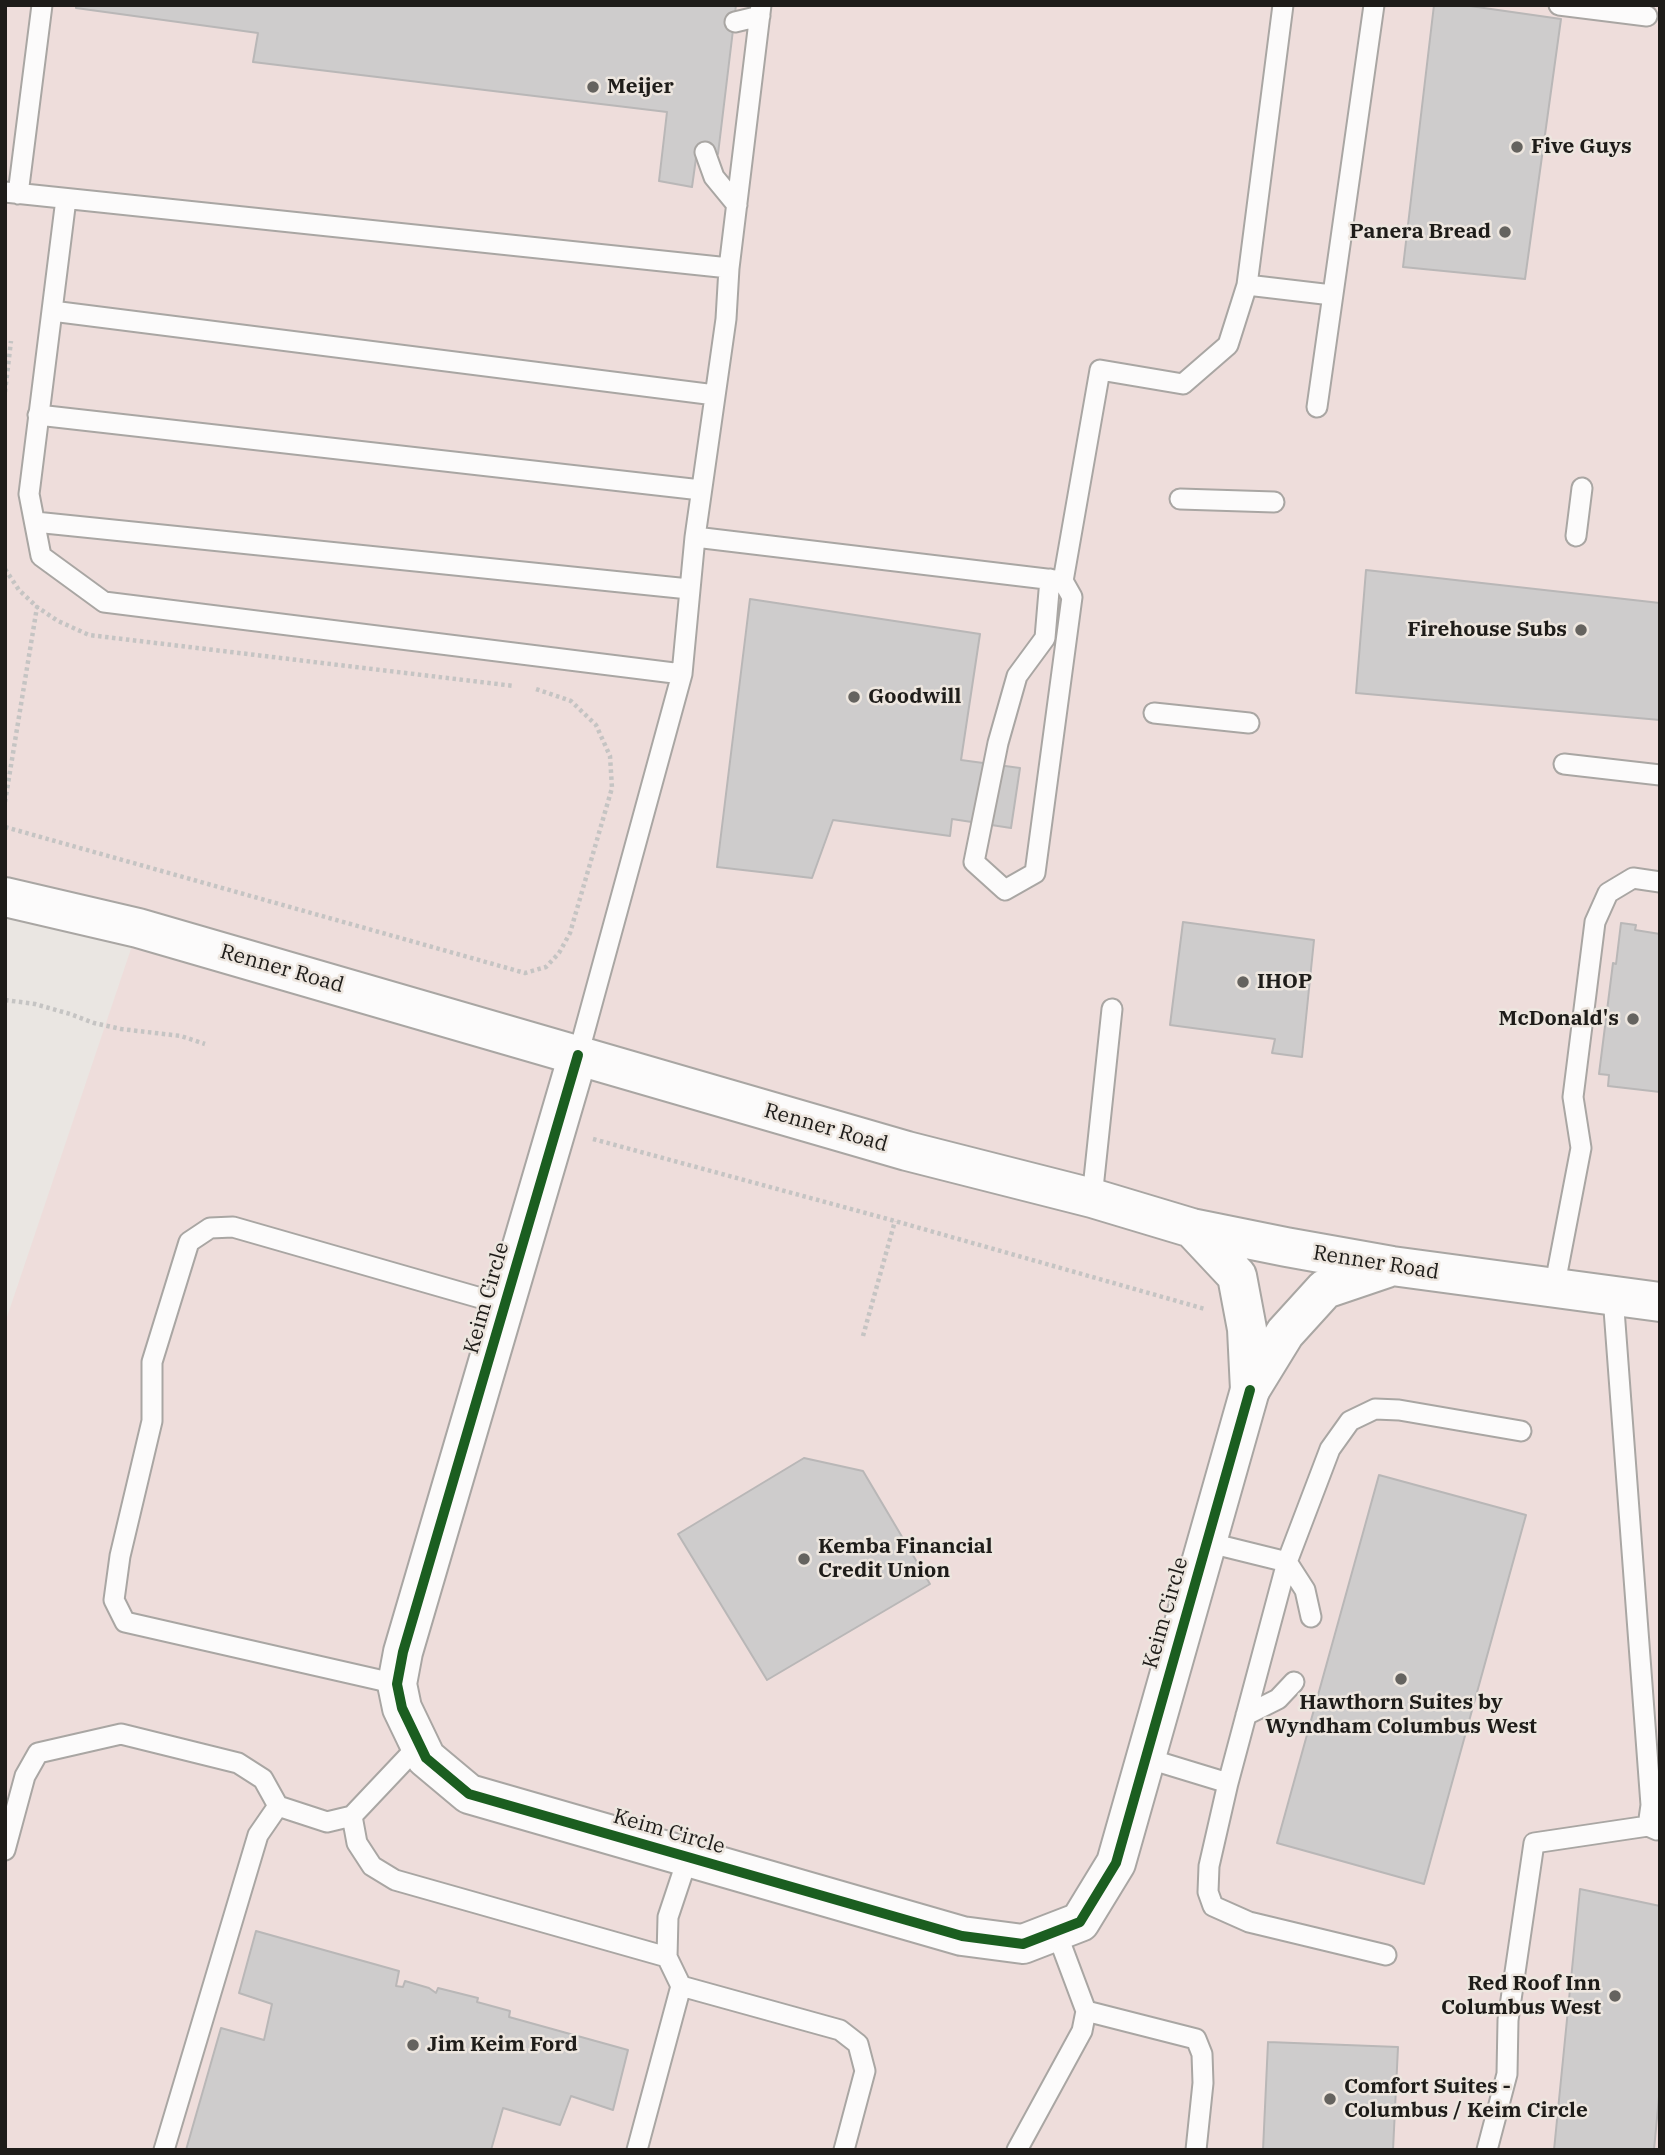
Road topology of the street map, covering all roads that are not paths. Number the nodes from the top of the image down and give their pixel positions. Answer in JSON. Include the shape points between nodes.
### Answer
{"nodes":[{"id":1,"x":42,"y":5,"type":"edge"},
{"id":2,"x":1283,"y":5,"type":"edge"},
{"id":3,"x":1374,"y":5,"type":"edge"},
{"id":4,"x":1562,"y":5,"type":"edge"},
{"id":5,"x":761,"y":11,"type":"edge"},
{"id":6,"x":1647,"y":16,"type":"dead end"},
{"id":7,"x":735,"y":22,"type":"dead end"},
{"id":8,"x":705,"y":152,"type":"dead end"},
{"id":9,"x":12,"y":193,"type":"edge"},
{"id":10,"x":66,"y":199,"type":"junction"},
{"id":11,"x":737,"y":205,"type":"junction"},
{"id":12,"x":729,"y":268,"type":"junction"},
{"id":13,"x":1247,"y":285,"type":"junction"},
{"id":14,"x":1332,"y":295,"type":"junction"},
{"id":15,"x":52,"y":311,"type":"junction"},
{"id":16,"x":715,"y":395,"type":"junction"},
{"id":17,"x":1317,"y":407,"type":"dead end"},
{"id":18,"x":38,"y":415,"type":"junction"},
{"id":19,"x":1582,"y":488,"type":"dead end"},
{"id":20,"x":701,"y":490,"type":"junction"},
{"id":21,"x":1180,"y":499,"type":"dead end"},
{"id":22,"x":1274,"y":502,"type":"dead end"},
{"id":23,"x":35,"y":522,"type":"junction"},
{"id":24,"x":1576,"y":536,"type":"dead end"},
{"id":25,"x":695,"y":537,"type":"junction"},
{"id":26,"x":1056,"y":580,"type":"junction"},
{"id":27,"x":689,"y":589,"type":"junction"},
{"id":28,"x":682,"y":674,"type":"junction"},
{"id":29,"x":1154,"y":713,"type":"dead end"},
{"id":30,"x":1250,"y":723,"type":"dead end"},
{"id":31,"x":1564,"y":764,"type":"dead end"},
{"id":32,"x":1660,"y":775,"type":"edge"},
{"id":33,"x":1660,"y":882,"type":"edge"},
{"id":34,"x":5,"y":897,"type":"edge"},
{"id":35,"x":1112,"y":1009,"type":"dead end"},
{"id":36,"x":578,"y":1055,"type":"junction"},
{"id":37,"x":1092,"y":1198,"type":"junction"},
{"id":38,"x":1192,"y":1228,"type":"junction"},
{"id":39,"x":1392,"y":1266,"type":"junction"},
{"id":40,"x":1554,"y":1289,"type":"junction"},
{"id":41,"x":1613,"y":1296,"type":"junction"},
{"id":42,"x":1660,"y":1302,"type":"edge"},
{"id":43,"x":505,"y":1305,"type":"junction"},
{"id":44,"x":1250,"y":1390,"type":"junction"},
{"id":45,"x":1521,"y":1431,"type":"dead end"},
{"id":46,"x":1206,"y":1542,"type":"junction"},
{"id":47,"x":1287,"y":1562,"type":"junction"},
{"id":48,"x":1311,"y":1617,"type":"dead end"},
{"id":49,"x":1651,"y":1676,"type":"edge"},
{"id":50,"x":1294,"y":1682,"type":"dead end"},
{"id":51,"x":397,"y":1684,"type":"junction"},
{"id":52,"x":1246,"y":1715,"type":"junction"},
{"id":53,"x":419,"y":1744,"type":"junction"},
{"id":54,"x":1653,"y":1746,"type":"edge"},
{"id":55,"x":1146,"y":1758,"type":"junction"},
{"id":56,"x":1228,"y":1783,"type":"junction"},
{"id":57,"x":278,"y":1806,"type":"junction"},
{"id":58,"x":352,"y":1816,"type":"junction"},
{"id":59,"x":1654,"y":1828,"type":"edge"},
{"id":60,"x":5,"y":1850,"type":"edge"},
{"id":61,"x":688,"y":1857,"type":"junction"},
{"id":62,"x":1056,"y":1931,"type":"junction"},
{"id":63,"x":1386,"y":1955,"type":"dead end"},
{"id":64,"x":667,"y":1957,"type":"junction"},
{"id":65,"x":681,"y":1986,"type":"junction"},
{"id":66,"x":1086,"y":2011,"type":"junction"},
{"id":67,"x":164,"y":2150,"type":"edge"},
{"id":68,"x":637,"y":2150,"type":"edge"},
{"id":69,"x":844,"y":2150,"type":"edge"},
{"id":70,"x":1017,"y":2150,"type":"edge"},
{"id":71,"x":1196,"y":2150,"type":"edge"},
{"id":72,"x":1487,"y":2150,"type":"edge"}],
"edges":[{"from":1,"to":9,"type":"lane"},
{"from":2,"to":13,"type":"lane"},
{"from":3,"to":14,"type":"lane"},
{"from":4,"to":6,"type":"lane"},
{"from":5,"to":7,"type":"lane"},
{"from":5,"to":11,"type":"lane"},
{"from":8,"to":11,"type":"lane","via":[[714,177]]},
{"from":9,"to":10,"type":"lane"},
{"from":10,"to":12,"type":"lane"},
{"from":10,"to":15,"type":"lane"},
{"from":11,"to":12,"type":"lane"},
{"from":12,"to":16,"type":"lane"},
{"from":13,"to":14,"type":"lane"},
{"from":13,"to":26,"type":"lane","via":[[1228,345],[1184,384],[1100,370]]},
{"from":14,"to":17,"type":"lane"},
{"from":15,"to":16,"type":"lane"},
{"from":15,"to":18,"type":"lane"},
{"from":16,"to":20,"type":"lane"},
{"from":18,"to":20,"type":"lane"},
{"from":18,"to":23,"type":"lane","via":[[29,494]]},
{"from":19,"to":24,"type":"lane"},
{"from":20,"to":25,"type":"lane"},
{"from":21,"to":22,"type":"lane"},
{"from":23,"to":27,"type":"lane"},
{"from":23,"to":28,"type":"lane","via":[[41,556],[104,602]]},
{"from":25,"to":26,"type":"lane"},
{"from":25,"to":27,"type":"lane"},
{"from":26,"to":26,"type":"lane","via":[[1045,638],[1017,676],[974,862],[1005,890],[1035,873],[1072,597]]},
{"from":27,"to":28,"type":"lane"},
{"from":28,"to":36,"type":"lane"},
{"from":29,"to":30,"type":"lane"},
{"from":31,"to":32,"type":"lane"},
{"from":33,"to":40,"type":"lane","via":[[1633,878],[1608,893],[1595,922],[1573,1097],[1581,1148]]},
{"from":34,"to":36,"type":"main road","name":"Renner Road","via":[[138,928]]},
{"from":35,"to":37,"type":"lane"},
{"from":36,"to":37,"type":"main road","name":"Renner Road","via":[[906,1151]]},
{"from":36,"to":43,"type":"main road","name":"Keim Circle"},
{"from":37,"to":38,"type":"main road","name":"Renner Road"},
{"from":38,"to":39,"type":"main road","name":"Renner Road"},
{"from":38,"to":44,"type":"main road","via":[[1237,1276],[1247,1329]]},
{"from":39,"to":40,"type":"main road","name":"Renner Road"},
{"from":39,"to":44,"type":"main road","via":[[1325,1289],[1285,1333]]},
{"from":40,"to":41,"type":"main road","name":"Renner Road"},
{"from":41,"to":42,"type":"main road","name":"Renner Road"},
{"from":41,"to":49,"type":"lane"},
{"from":43,"to":51,"type":"main road","name":"Keim Circle"},
{"from":43,"to":51,"type":"lane","via":[[233,1227],[210,1228],[189,1242],[152,1362],[152,1421],[114,1600],[125,1622]]},
{"from":44,"to":46,"type":"main road","name":"Keim Circle"},
{"from":45,"to":47,"type":"lane","via":[[1399,1410],[1376,1409],[1350,1421],[1329,1449]]},
{"from":46,"to":47,"type":"lane"},
{"from":46,"to":55,"type":"main road","name":"Keim Circle"},
{"from":47,"to":48,"type":"lane","via":[[1305,1590]]},
{"from":47,"to":52,"type":"lane"},
{"from":49,"to":54,"type":"lane"},
{"from":50,"to":52,"type":"lane","via":[[1278,1699]]},
{"from":51,"to":53,"type":"main road","name":"Keim Circle","via":[[402,1708]]},
{"from":52,"to":56,"type":"lane"},
{"from":53,"to":58,"type":"lane"},
{"from":53,"to":61,"type":"main road","name":"Keim Circle","via":[[426,1758],[469,1794]]},
{"from":54,"to":59,"type":"lane"},
{"from":55,"to":56,"type":"lane"},
{"from":55,"to":62,"type":"main road","name":"Keim Circle","via":[[1116,1863],[1080,1922]]},
{"from":56,"to":63,"type":"lane","via":[[1209,1866],[1208,1892],[1213,1906],[1250,1922]]},
{"from":57,"to":58,"type":"lane","via":[[327,1822]]},
{"from":57,"to":60,"type":"lane","via":[[263,1779],[238,1763],[121,1734],[37,1753],[25,1776]]},
{"from":57,"to":67,"type":"lane","via":[[258,1835]]},
{"from":58,"to":64,"type":"lane","via":[[358,1843],[372,1866],[395,1880]]},
{"from":59,"to":72,"type":"lane","via":[[1534,1843],[1508,2020],[1507,2074]]},
{"from":61,"to":62,"type":"main road","name":"Keim Circle","via":[[962,1936],[1023,1944]]},
{"from":61,"to":64,"type":"lane","via":[[668,1917]]},
{"from":62,"to":66,"type":"lane"},
{"from":64,"to":65,"type":"lane"},
{"from":65,"to":68,"type":"lane"},
{"from":65,"to":69,"type":"lane","via":[[840,2030],[858,2044],[866,2071]]},
{"from":66,"to":70,"type":"lane","via":[[1082,2031]]},
{"from":66,"to":71,"type":"lane","via":[[1196,2039],[1202,2054],[1203,2083]]}]}
